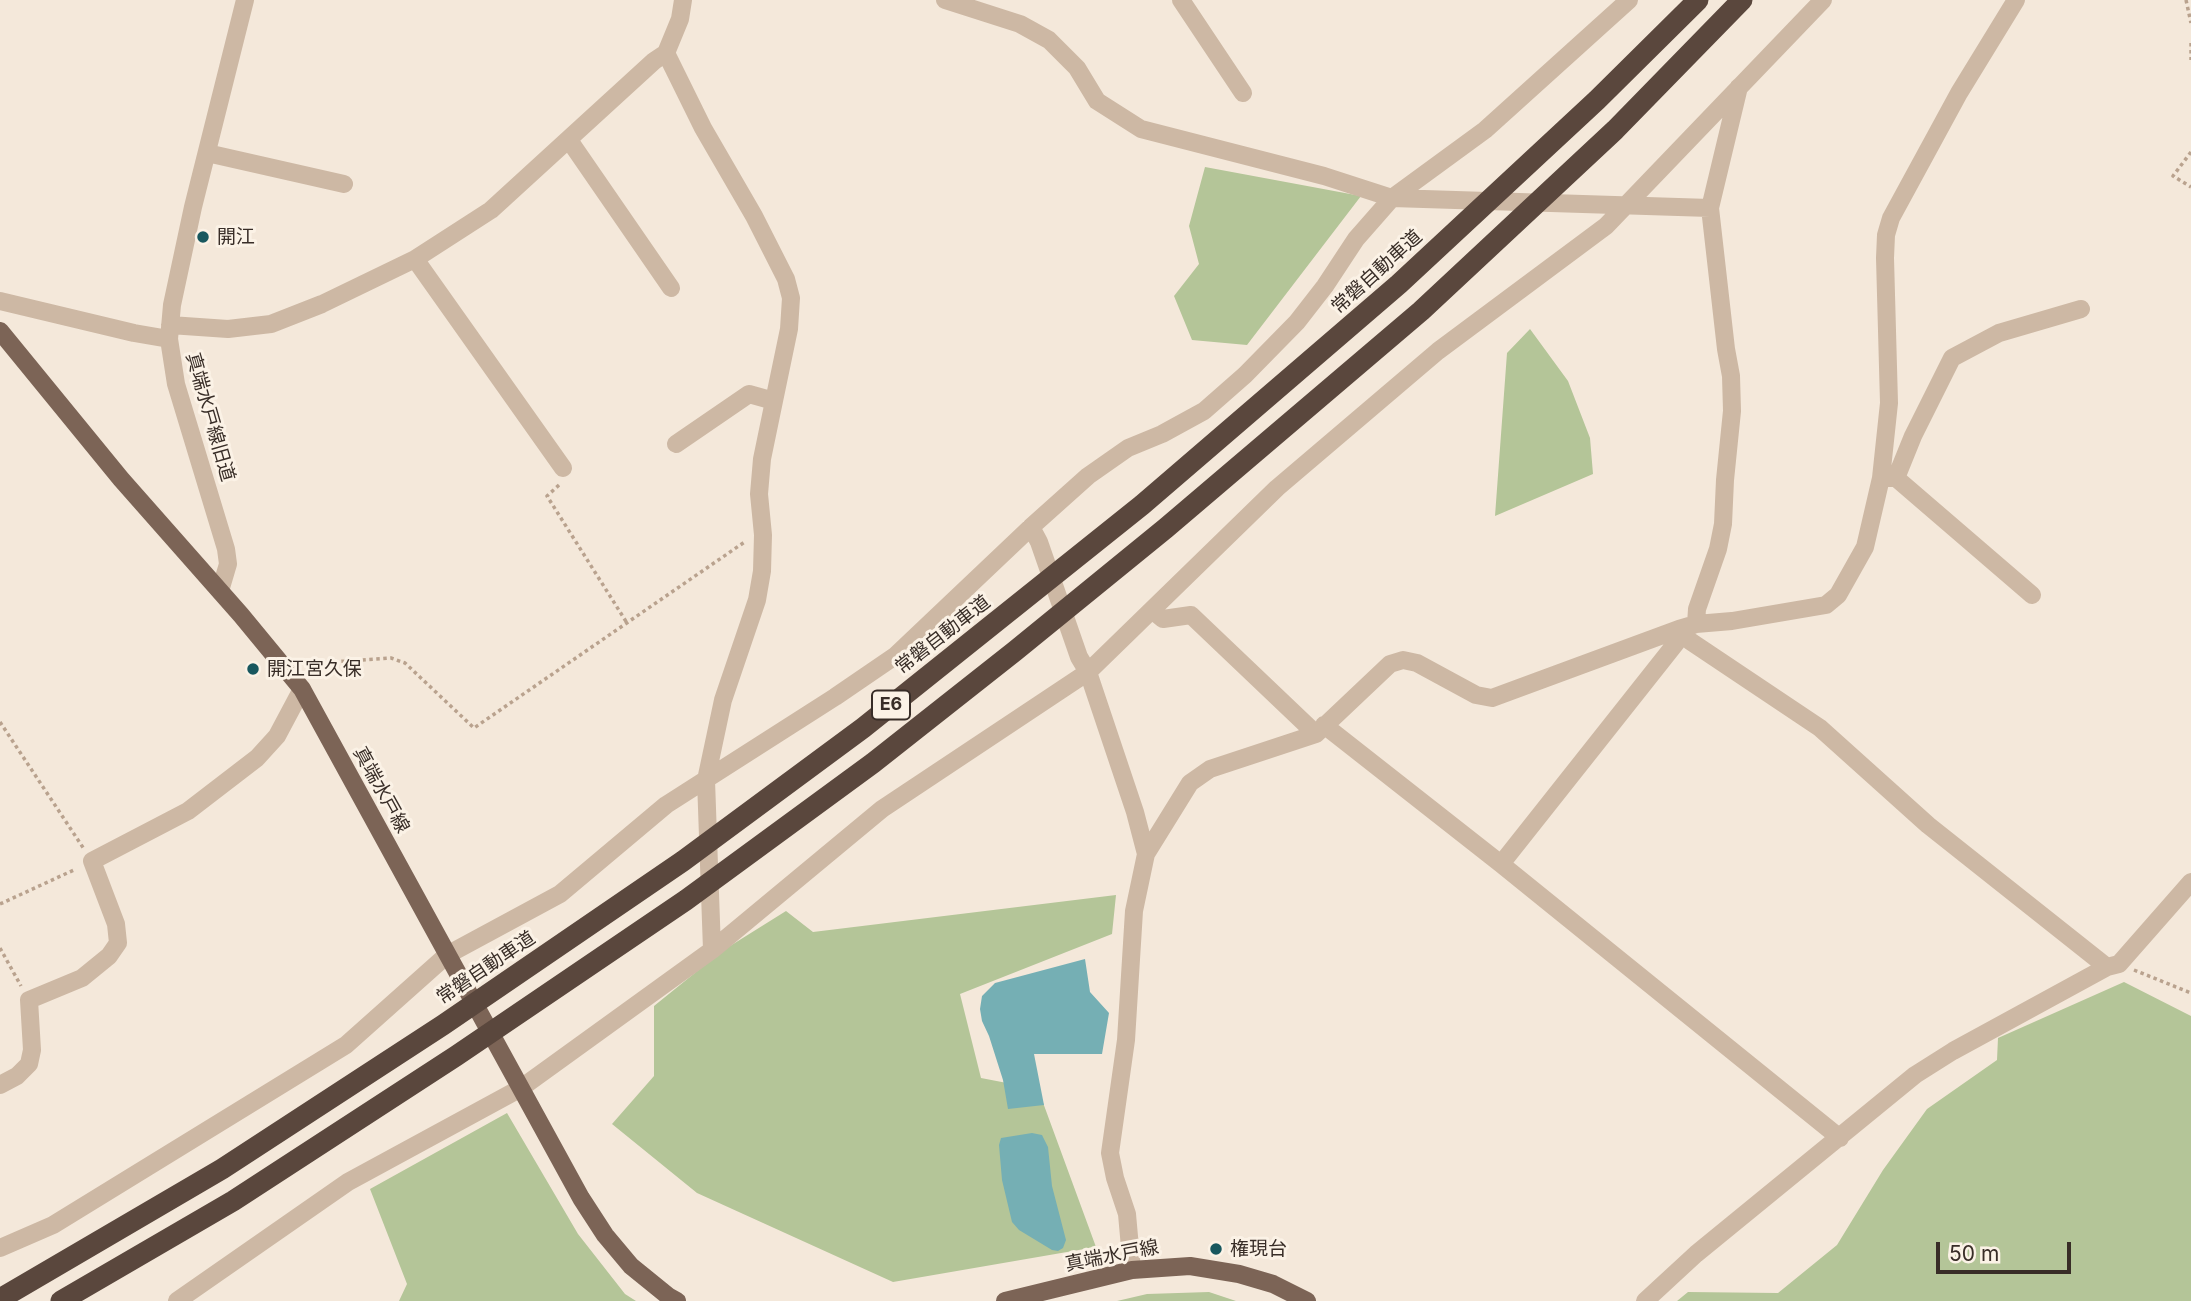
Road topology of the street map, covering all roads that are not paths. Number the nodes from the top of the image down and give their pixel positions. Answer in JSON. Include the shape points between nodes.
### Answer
{"nodes":[{"id":1,"x":245,"y":0,"type":"edge"},
{"id":2,"x":683,"y":0,"type":"edge"},
{"id":3,"x":945,"y":0,"type":"edge"},
{"id":4,"x":1181,"y":0,"type":"edge"},
{"id":5,"x":1629,"y":0,"type":"edge"},
{"id":6,"x":1698,"y":0,"type":"edge"},
{"id":7,"x":1742,"y":0,"type":"edge"},
{"id":8,"x":1823,"y":0,"type":"edge"},
{"id":9,"x":2016,"y":0,"type":"edge"},
{"id":10,"x":666,"y":53,"type":"junction"},
{"id":11,"x":1740,"y":85,"type":"junction"},
{"id":12,"x":1243,"y":93,"type":"dead end"},
{"id":13,"x":569,"y":140,"type":"junction"},
{"id":14,"x":207,"y":153,"type":"junction"},
{"id":15,"x":344,"y":184,"type":"dead end"},
{"id":16,"x":1392,"y":198,"type":"junction"},
{"id":17,"x":1617,"y":205,"type":"junction"},
{"id":18,"x":1710,"y":208,"type":"junction"},
{"id":19,"x":415,"y":259,"type":"junction"},
{"id":20,"x":671,"y":288,"type":"dead end"},
{"id":21,"x":0,"y":301,"type":"edge"},
{"id":22,"x":2081,"y":309,"type":"dead end"},
{"id":23,"x":0,"y":331,"type":"edge"},
{"id":24,"x":169,"y":332,"type":"junction"},
{"id":25,"x":774,"y":401,"type":"junction"},
{"id":26,"x":676,"y":444,"type":"dead end"},
{"id":27,"x":563,"y":468,"type":"road end"},
{"id":28,"x":1888,"y":478,"type":"junction"},
{"id":29,"x":1035,"y":535,"type":"junction"},
{"id":30,"x":220,"y":591,"type":"junction"},
{"id":31,"x":2032,"y":595,"type":"dead end"},
{"id":32,"x":1152,"y":610,"type":"junction"},
{"id":33,"x":1687,"y":626,"type":"junction"},
{"id":34,"x":1084,"y":664,"type":"junction"},
{"id":35,"x":297,"y":683,"type":"junction"},
{"id":36,"x":1320,"y":729,"type":"junction"},
{"id":37,"x":706,"y":780,"type":"junction"},
{"id":38,"x":1146,"y":854,"type":"junction"},
{"id":39,"x":1501,"y":864,"type":"junction"},
{"id":40,"x":2191,"y":882,"type":"edge"},
{"id":41,"x":712,"y":942,"type":"junction"},
{"id":42,"x":447,"y":954,"type":"junction"},
{"id":43,"x":2113,"y":966,"type":"junction"},
{"id":44,"x":0,"y":1085,"type":"edge"},
{"id":45,"x":521,"y":1088,"type":"junction"},
{"id":46,"x":1840,"y":1138,"type":"junction"},
{"id":47,"x":0,"y":1248,"type":"edge"},
{"id":48,"x":1132,"y":1270,"type":"junction"},
{"id":49,"x":0,"y":1299,"type":"edge"},
{"id":50,"x":61,"y":1301,"type":"edge"},
{"id":51,"x":177,"y":1301,"type":"edge"},
{"id":52,"x":677,"y":1301,"type":"edge"},
{"id":53,"x":1005,"y":1301,"type":"edge"},
{"id":54,"x":1307,"y":1301,"type":"edge"},
{"id":55,"x":1645,"y":1301,"type":"edge"}],
"edges":[{"from":1,"to":14,"type":"street"},
{"from":2,"to":10,"type":"street"},
{"from":3,"to":16,"type":"street","via":[[1020,24],[1049,40],[1077,68],[1097,101],[1141,129]]},
{"from":4,"to":12,"type":"street"},
{"from":5,"to":16,"type":"street","via":[[1485,130]]},
{"from":6,"to":49,"type":"highway","name":"常磐自動車道","number":"E6","via":[[1399,284],[1142,505],[863,727],[683,861],[432,1032],[222,1169]]},
{"from":7,"to":50,"type":"highway","number":"E6","via":[[1615,130],[1421,311],[1166,528],[873,763],[686,900],[456,1056],[233,1201]]},
{"from":8,"to":11,"type":"street"},
{"from":9,"to":28,"type":"street","via":[[1891,218],[1885,258]]},
{"from":10,"to":13,"type":"street"},
{"from":10,"to":25,"type":"street","via":[[786,279],[789,329]]},
{"from":11,"to":17,"type":"street"},
{"from":11,"to":18,"type":"street"},
{"from":13,"to":19,"type":"street","via":[[491,210]]},
{"from":13,"to":20,"type":"street"},
{"from":14,"to":15,"type":"street"},
{"from":14,"to":24,"type":"street"},
{"from":16,"to":17,"type":"street"},
{"from":16,"to":29,"type":"street","via":[[1356,239],[1297,322],[1245,375],[1204,411],[1128,448],[1098,469]]},
{"from":17,"to":18,"type":"street"},
{"from":17,"to":32,"type":"street","via":[[1606,226],[1438,351],[1287,480]]},
{"from":18,"to":33,"type":"street","via":[[1732,411],[1718,549],[1698,609]]},
{"from":19,"to":24,"type":"street","via":[[271,324]]},
{"from":19,"to":27,"type":"street"},
{"from":21,"to":24,"type":"street","name":"真端水戸線旧道","via":[[134,333]]},
{"from":22,"to":28,"type":"street","via":[[1999,333],[1952,358]]},
{"from":23,"to":30,"type":"main road","name":"真端水戸線"},
{"from":24,"to":30,"type":"street","name":"真端水戸線旧道","via":[[176,384],[226,549],[228,564]]},
{"from":25,"to":26,"type":"street","via":[[749,394]]},
{"from":25,"to":37,"type":"street","via":[[759,494],[762,571],[757,600],[723,700]]},
{"from":28,"to":31,"type":"street"},
{"from":28,"to":33,"type":"street","via":[[1865,547],[1838,595],[1826,605]]},
{"from":29,"to":34,"type":"street"},
{"from":29,"to":37,"type":"street","via":[[895,656]]},
{"from":30,"to":35,"type":"main road","name":"真端水戸線"},
{"from":32,"to":34,"type":"street"},
{"from":32,"to":36,"type":"street","via":[[1163,619],[1191,615]]},
{"from":33,"to":36,"type":"street","via":[[1492,698],[1402,660],[1390,664]]},
{"from":33,"to":39,"type":"street"},
{"from":33,"to":43,"type":"street","via":[[1690,641],[1819,728],[1928,825]]},
{"from":34,"to":38,"type":"street"},
{"from":34,"to":41,"type":"street","via":[[882,809]]},
{"from":35,"to":42,"type":"main road","name":"真端水戸線"},
{"from":35,"to":44,"type":"street","via":[[277,736],[257,758],[188,811],[92,861],[116,924],[118,943],[82,978],[29,1000],[29,1065]]},
{"from":36,"to":38,"type":"street","via":[[1210,769],[1190,783]]},
{"from":36,"to":39,"type":"street"},
{"from":37,"to":41,"type":"street"},
{"from":37,"to":42,"type":"street","via":[[666,806],[559,894]]},
{"from":38,"to":48,"type":"street","via":[[1133,911],[1126,1040],[1110,1153],[1126,1214]]},
{"from":39,"to":46,"type":"street"},
{"from":40,"to":43,"type":"street"},
{"from":41,"to":45,"type":"street"},
{"from":42,"to":45,"type":"main road","name":"真端水戸線"},
{"from":42,"to":47,"type":"street","via":[[346,1045],[53,1225]]},
{"from":43,"to":46,"type":"street","via":[[1914,1075]]},
{"from":45,"to":51,"type":"street","via":[[348,1182]]},
{"from":45,"to":52,"type":"main road","name":"真端水戸線","via":[[605,1235],[631,1266]]},
{"from":46,"to":55,"type":"street"},
{"from":48,"to":53,"type":"main road","name":"真端水戸線"},
{"from":48,"to":54,"type":"main road","name":"真端水戸線","via":[[1170,1266],[1212,1269],[1273,1284]]}]}
